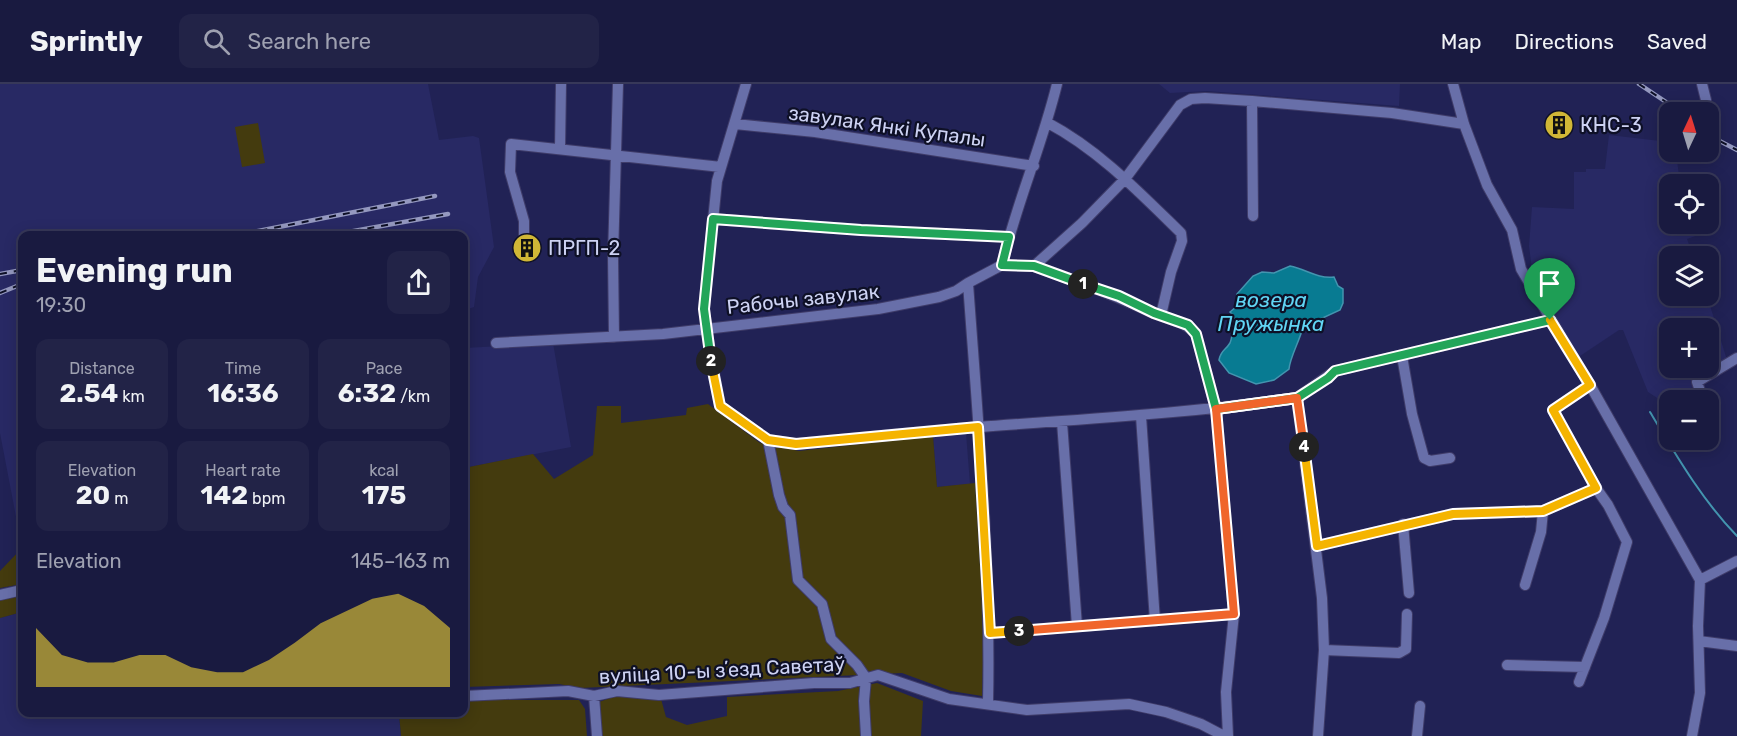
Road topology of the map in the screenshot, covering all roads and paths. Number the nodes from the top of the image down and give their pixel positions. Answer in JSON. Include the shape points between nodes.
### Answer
{"nodes":[{"id":1,"x":561,"y":84,"type":"edge"},
{"id":2,"x":618,"y":84,"type":"edge"},
{"id":3,"x":746,"y":84,"type":"edge"},
{"id":4,"x":1057,"y":84,"type":"edge"},
{"id":5,"x":1453,"y":84,"type":"edge"},
{"id":6,"x":1702,"y":84,"type":"edge"},
{"id":7,"x":1706,"y":100,"type":"dead end"},
{"id":8,"x":1252,"y":101,"type":"junction"},
{"id":9,"x":1048,"y":123,"type":"junction"},
{"id":10,"x":735,"y":124,"type":"junction"},
{"id":11,"x":1464,"y":124,"type":"junction"},
{"id":12,"x":560,"y":148,"type":"junction"},
{"id":13,"x":617,"y":155,"type":"junction"},
{"id":14,"x":1034,"y":166,"type":"junction"},
{"id":15,"x":721,"y":167,"type":"junction"},
{"id":16,"x":1125,"y":178,"type":"junction"},
{"id":17,"x":1253,"y":216,"type":"dead end"},
{"id":18,"x":713,"y":219,"type":"junction"},
{"id":19,"x":1009,"y":237,"type":"junction"},
{"id":20,"x":524,"y":241,"type":"dead end"},
{"id":21,"x":1002,"y":265,"type":"junction"},
{"id":22,"x":1034,"y":266,"type":"junction"},
{"id":23,"x":968,"y":283,"type":"junction"},
{"id":24,"x":1161,"y":315,"type":"junction"},
{"id":25,"x":1550,"y":320,"type":"junction"},
{"id":26,"x":706,"y":328,"type":"junction"},
{"id":27,"x":614,"y":337,"type":"junction"},
{"id":28,"x":496,"y":343,"type":"dead end"},
{"id":29,"x":1402,"y":356,"type":"junction"},
{"id":30,"x":1737,"y":358,"type":"edge"},
{"id":31,"x":1590,"y":385,"type":"junction"},
{"id":32,"x":1699,"y":390,"type":"edge"},
{"id":33,"x":1297,"y":398,"type":"junction"},
{"id":34,"x":1216,"y":409,"type":"junction"},
{"id":35,"x":1141,"y":416,"type":"junction"},
{"id":36,"x":1062,"y":422,"type":"junction"},
{"id":37,"x":978,"y":427,"type":"junction"},
{"id":38,"x":768,"y":440,"type":"junction"},
{"id":39,"x":1450,"y":458,"type":"dead end"},
{"id":40,"x":1596,"y":488,"type":"junction"},
{"id":41,"x":1543,"y":511,"type":"junction"},
{"id":42,"x":1403,"y":525,"type":"junction"},
{"id":43,"x":1317,"y":546,"type":"junction"},
{"id":44,"x":1737,"y":561,"type":"edge"},
{"id":45,"x":1700,"y":580,"type":"junction"},
{"id":46,"x":1525,"y":585,"type":"dead end"},
{"id":47,"x":18,"y":591,"type":"edge"},
{"id":48,"x":1409,"y":593,"type":"dead end"},
{"id":49,"x":0,"y":595,"type":"edge"},
{"id":50,"x":1234,"y":614,"type":"junction"},
{"id":51,"x":1407,"y":614,"type":"dead end"},
{"id":52,"x":1155,"y":621,"type":"junction"},
{"id":53,"x":1077,"y":626,"type":"junction"},
{"id":54,"x":990,"y":633,"type":"junction"},
{"id":55,"x":1699,"y":641,"type":"junction"},
{"id":56,"x":1737,"y":646,"type":"edge"},
{"id":57,"x":1324,"y":650,"type":"junction"},
{"id":58,"x":1508,"y":665,"type":"dead end"},
{"id":59,"x":1585,"y":667,"type":"junction"},
{"id":60,"x":866,"y":678,"type":"junction"},
{"id":61,"x":1579,"y":682,"type":"dead end"},
{"id":62,"x":468,"y":696,"type":"edge"},
{"id":63,"x":594,"y":696,"type":"junction"},
{"id":64,"x":988,"y":704,"type":"junction"},
{"id":65,"x":1420,"y":706,"type":"dead end"},
{"id":66,"x":597,"y":736,"type":"edge"},
{"id":67,"x":866,"y":736,"type":"edge"},
{"id":68,"x":1224,"y":736,"type":"edge"},
{"id":69,"x":1228,"y":736,"type":"edge"},
{"id":70,"x":1318,"y":736,"type":"edge"},
{"id":71,"x":1417,"y":736,"type":"edge"},
{"id":72,"x":1692,"y":736,"type":"edge"}],
"edges":[{"from":1,"to":12,"type":"street"},
{"from":2,"to":13,"type":"street"},
{"from":3,"to":10,"type":"street"},
{"from":4,"to":9,"type":"street"},
{"from":5,"to":11,"type":"street"},
{"from":6,"to":7,"type":"street"},
{"from":8,"to":11,"type":"street","via":[[1392,113]]},
{"from":8,"to":16,"type":"street","via":[[1205,98],[1180,105]]},
{"from":8,"to":17,"type":"street"},
{"from":9,"to":14,"type":"street"},
{"from":9,"to":16,"type":"street","via":[[1072,136]]},
{"from":10,"to":14,"type":"street","name":"завулак Янкі Купалы","via":[[815,132]]},
{"from":10,"to":15,"type":"street"},
{"from":11,"to":25,"type":"street","via":[[1487,185],[1512,230],[1521,269]]},
{"from":12,"to":13,"type":"street"},
{"from":12,"to":20,"type":"street","via":[[510,144],[510,172],[524,221]]},
{"from":13,"to":15,"type":"street"},
{"from":13,"to":27,"type":"street"},
{"from":14,"to":19,"type":"street"},
{"from":15,"to":18,"type":"street"},
{"from":16,"to":22,"type":"street"},
{"from":16,"to":24,"type":"street","via":[[1181,233]]},
{"from":18,"to":19,"type":"street"},
{"from":18,"to":26,"type":"street","via":[[704,309]]},
{"from":19,"to":21,"type":"street"},
{"from":21,"to":22,"type":"street","name":"Рабочы завулак"},
{"from":21,"to":23,"type":"street","name":"Рабочы завулак"},
{"from":22,"to":24,"type":"street","name":"Рабочы завулак"},
{"from":23,"to":26,"type":"street","name":"Рабочы завулак","via":[[956,291],[908,305]]},
{"from":23,"to":37,"type":"street"},
{"from":24,"to":34,"type":"street","name":"Рабочы завулак","via":[[1188,325],[1196,334]]},
{"from":25,"to":29,"type":"street"},
{"from":25,"to":31,"type":"street"},
{"from":26,"to":27,"type":"street","name":"Рабочы завулак"},
{"from":26,"to":38,"type":"street","via":[[720,406]]},
{"from":27,"to":28,"type":"street","name":"Рабочы завулак"},
{"from":29,"to":33,"type":"street","via":[[1335,371]]},
{"from":29,"to":39,"type":"street","via":[[1424,458]]},
{"from":30,"to":32,"type":"street","via":[[1697,382]]},
{"from":31,"to":40,"type":"street","via":[[1553,410]]},
{"from":31,"to":45,"type":"street"},
{"from":33,"to":34,"type":"street"},
{"from":33,"to":43,"type":"street"},
{"from":34,"to":35,"type":"street"},
{"from":34,"to":50,"type":"street","name":"Рабочы завулак"},
{"from":35,"to":36,"type":"street"},
{"from":35,"to":52,"type":"street"},
{"from":36,"to":37,"type":"street"},
{"from":36,"to":53,"type":"street"},
{"from":37,"to":38,"type":"street","via":[[796,444]]},
{"from":37,"to":54,"type":"street"},
{"from":38,"to":60,"type":"street","via":[[778,495],[790,515],[798,580],[822,604],[831,639]]},
{"from":40,"to":41,"type":"street"},
{"from":40,"to":59,"type":"street","via":[[1628,542]]},
{"from":41,"to":42,"type":"street","via":[[1453,514]]},
{"from":41,"to":46,"type":"street","via":[[1541,532]]},
{"from":42,"to":43,"type":"street"},
{"from":42,"to":48,"type":"street"},
{"from":43,"to":57,"type":"street"},
{"from":44,"to":45,"type":"street"},
{"from":45,"to":55,"type":"street"},
{"from":47,"to":49,"type":"street"},
{"from":50,"to":52,"type":"street"},
{"from":50,"to":69,"type":"street","name":"Рабочы завулак","via":[[1226,692]]},
{"from":51,"to":57,"type":"street","via":[[1406,649],[1398,653]]},
{"from":52,"to":53,"type":"street"},
{"from":53,"to":54,"type":"street"},
{"from":54,"to":64,"type":"street"},
{"from":55,"to":56,"type":"street"},
{"from":55,"to":72,"type":"street","via":[[1701,693]]},
{"from":57,"to":70,"type":"street"},
{"from":58,"to":59,"type":"street"},
{"from":59,"to":61,"type":"street"},
{"from":60,"to":63,"type":"street","name":"вуліца 10-ы зʼезд Саветаў","via":[[850,683],[659,695],[617,691]]},
{"from":60,"to":64,"type":"street","name":"вуліца 10-ы зʼезд Саветаў","via":[[878,675],[949,699]]},
{"from":60,"to":67,"type":"street"},
{"from":62,"to":63,"type":"street","name":"вуліца 10-ы зʼезд Саветаў","via":[[567,691]]},
{"from":63,"to":66,"type":"street"},
{"from":64,"to":68,"type":"street","name":"вуліца 10-ы зʼезд Саветаў","via":[[1027,710],[1129,704],[1166,712]]},
{"from":65,"to":71,"type":"street"}]}
